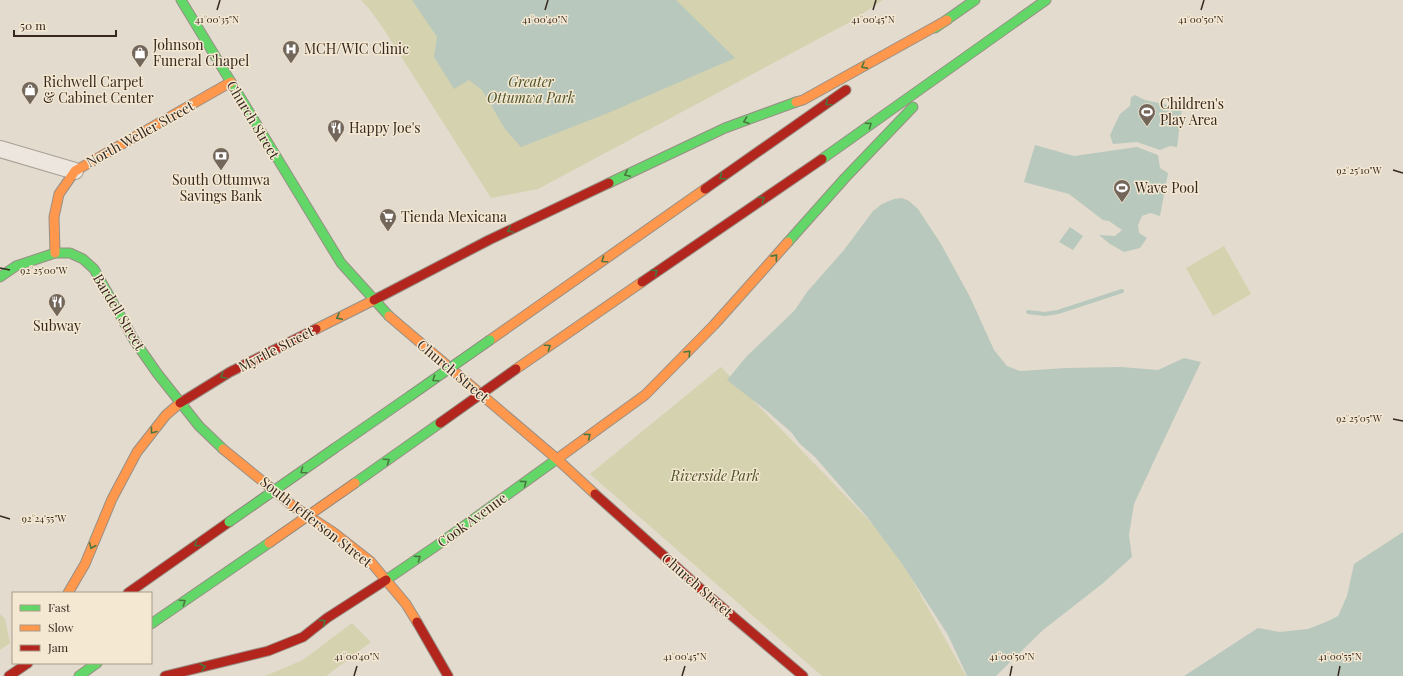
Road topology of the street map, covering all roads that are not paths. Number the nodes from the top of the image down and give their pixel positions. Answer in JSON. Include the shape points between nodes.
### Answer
{"nodes":[{"id":1,"x":181,"y":0,"type":"edge"},
{"id":2,"x":975,"y":0,"type":"edge"},
{"id":3,"x":1046,"y":0,"type":"edge"},
{"id":4,"x":946,"y":20,"type":"junction"},
{"id":5,"x":961,"y":59,"type":"junction"},
{"id":6,"x":869,"y":74,"type":"dead end"},
{"id":7,"x":231,"y":82,"type":"junction"},
{"id":8,"x":856,"y":83,"type":"dead end"},
{"id":9,"x":0,"y":149,"type":"edge"},
{"id":10,"x":75,"y":170,"type":"junction"},
{"id":11,"x":55,"y":253,"type":"junction"},
{"id":12,"x":0,"y":277,"type":"edge"},
{"id":13,"x":374,"y":300,"type":"junction"},
{"id":14,"x":180,"y":403,"type":"junction"},
{"id":15,"x":557,"y":459,"type":"junction"},
{"id":16,"x":386,"y":580,"type":"junction"},
{"id":17,"x":69,"y":592,"type":"edge"},
{"id":18,"x":129,"y":592,"type":"edge"},
{"id":19,"x":152,"y":623,"type":"edge"},
{"id":20,"x":12,"y":664,"type":"edge"},
{"id":21,"x":27,"y":664,"type":"edge"},
{"id":22,"x":96,"y":664,"type":"edge"},
{"id":23,"x":1,"y":676,"type":"edge"},
{"id":24,"x":9,"y":676,"type":"edge"},
{"id":25,"x":79,"y":676,"type":"edge"},
{"id":26,"x":165,"y":676,"type":"edge"},
{"id":27,"x":448,"y":676,"type":"edge"},
{"id":28,"x":803,"y":676,"type":"edge"}],
"edges":[{"from":1,"to":7,"type":"main road","name":"Church Street"},
{"from":2,"to":4,"type":"main road"},
{"from":3,"to":5,"type":"main road"},
{"from":4,"to":6,"type":"main road"},
{"from":4,"to":13,"type":"main road","name":"Myrtle Street","one_way":true,"via":[[803,100],[718,132],[489,240]]},
{"from":15,"to":5,"type":"main road","name":"Cook Avenue","one_way":true,"via":[[643,397],[680,362],[883,136]]},
{"from":19,"to":5,"type":"main road","one_way":true,"bridge":true,"via":[[813,165]]},
{"from":7,"to":10,"type":"main road","name":"North Weller Street"},
{"from":7,"to":13,"type":"main road","name":"Church Street","via":[[341,263]]},
{"from":8,"to":18,"type":"main road","one_way":true,"bridge":true},
{"from":9,"to":10,"type":"street","name":"North Weller Street"},
{"from":10,"to":11,"type":"main road","via":[[59,194],[54,217]]},
{"from":11,"to":12,"type":"main road","via":[[16,266]]},
{"from":11,"to":14,"type":"main road","name":"Bardell Street","via":[[70,253],[83,259],[94,269],[134,340]]},
{"from":13,"to":14,"type":"main road","name":"Myrtle Street","one_way":true,"via":[[230,372]]},
{"from":13,"to":15,"type":"main road","name":"Church Street","via":[[388,315]]},
{"from":14,"to":16,"type":"main road","name":"South Jefferson Street","via":[[225,451],[293,506],[370,560]]},
{"from":14,"to":17,"type":"main road","name":"Myrtle Street","one_way":true,"via":[[166,415],[137,452],[112,499],[85,564]]},
{"from":16,"to":15,"type":"main road","name":"Cook Avenue","one_way":true},
{"from":15,"to":28,"type":"main road","name":"Church Street","via":[[711,598]]},
{"from":26,"to":16,"type":"main road","name":"Cook Avenue","one_way":true,"via":[[268,651],[303,637],[327,618]]},
{"from":16,"to":27,"type":"main road","name":"South Jefferson Street","via":[[406,604]]},
{"from":20,"to":23,"type":"main road"},
{"from":21,"to":24,"type":"main road"},
{"from":22,"to":25,"type":"main road"}]}
